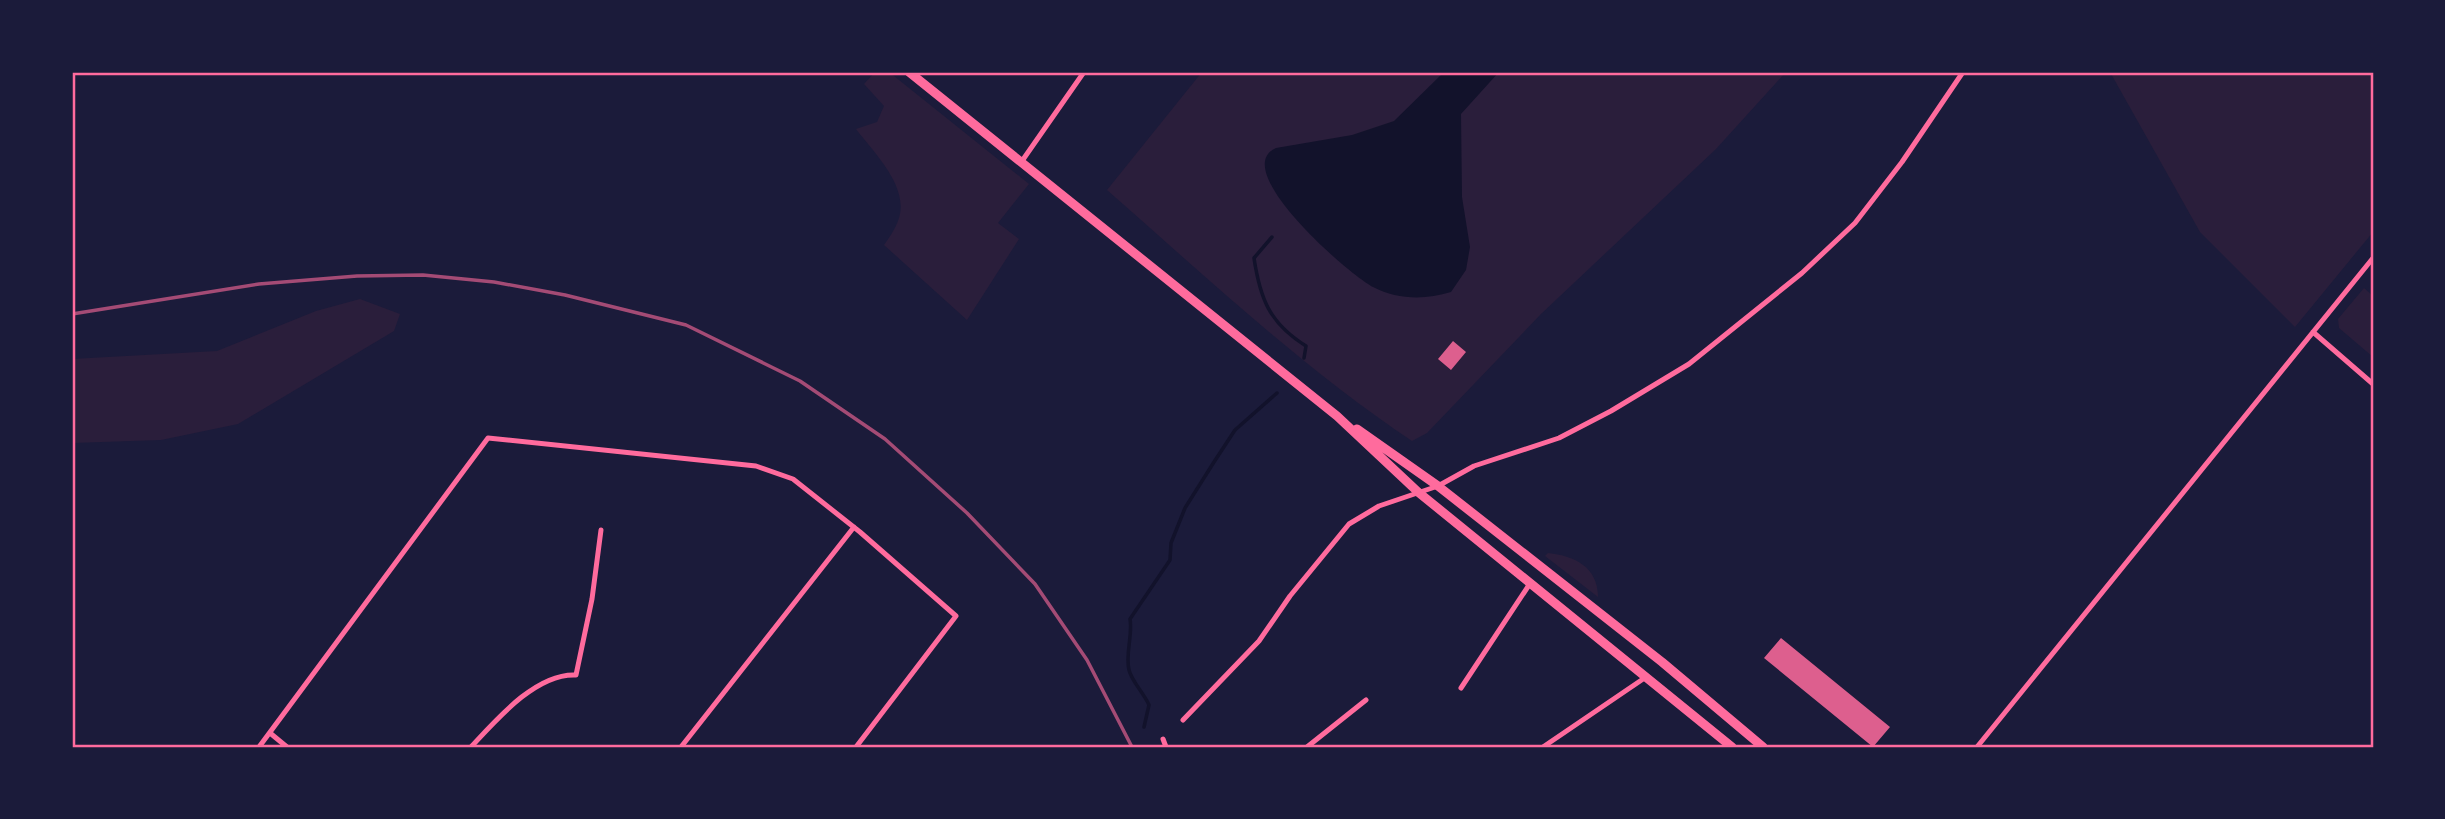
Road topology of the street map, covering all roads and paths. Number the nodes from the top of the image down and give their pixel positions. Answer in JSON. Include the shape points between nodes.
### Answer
{"nodes":[{"id":1,"x":909,"y":72,"type":"edge"},
{"id":2,"x":1084,"y":72,"type":"edge"},
{"id":3,"x":1964,"y":72,"type":"edge"},
{"id":4,"x":1022,"y":161,"type":"junction"},
{"id":5,"x":2373,"y":258,"type":"edge"},
{"id":6,"x":2313,"y":332,"type":"junction"},
{"id":7,"x":2373,"y":384,"type":"edge"},
{"id":8,"x":1337,"y":416,"type":"junction"},
{"id":9,"x":1438,"y":486,"type":"junction"},
{"id":10,"x":1418,"y":492,"type":"junction"},
{"id":11,"x":854,"y":527,"type":"junction"},
{"id":12,"x":601,"y":530,"type":"dead end"},
{"id":13,"x":1531,"y":582,"type":"junction"},
{"id":14,"x":1646,"y":677,"type":"junction"},
{"id":15,"x":1461,"y":688,"type":"dead end"},
{"id":16,"x":1366,"y":699,"type":"dead end"},
{"id":17,"x":1183,"y":720,"type":"dead end"},
{"id":18,"x":270,"y":733,"type":"junction"},
{"id":19,"x":1163,"y":739,"type":"dead end"},
{"id":20,"x":259,"y":747,"type":"edge"},
{"id":21,"x":287,"y":747,"type":"edge"},
{"id":22,"x":471,"y":747,"type":"edge"},
{"id":23,"x":681,"y":747,"type":"edge"},
{"id":24,"x":856,"y":747,"type":"edge"},
{"id":25,"x":1166,"y":747,"type":"edge"},
{"id":26,"x":1307,"y":747,"type":"edge"},
{"id":27,"x":1543,"y":747,"type":"edge"},
{"id":28,"x":1732,"y":747,"type":"edge"},
{"id":29,"x":1763,"y":747,"type":"edge"},
{"id":30,"x":1977,"y":747,"type":"edge"}],
"edges":[{"from":1,"to":4,"type":"main road"},
{"from":2,"to":4,"type":"street"},
{"from":3,"to":9,"type":"street","via":[[1856,223],[1689,364],[1559,438],[1474,466]]},
{"from":4,"to":8,"type":"main road"},
{"from":5,"to":6,"type":"street"},
{"from":6,"to":7,"type":"street"},
{"from":6,"to":30,"type":"street"},
{"from":8,"to":9,"type":"main road"},
{"from":8,"to":10,"type":"main road"},
{"from":9,"to":10,"type":"street"},
{"from":9,"to":29,"type":"main road"},
{"from":10,"to":13,"type":"main road"},
{"from":10,"to":17,"type":"street","via":[[1378,506],[1349,524],[1259,641]]},
{"from":11,"to":18,"type":"street","via":[[793,479],[756,466],[488,438]]},
{"from":11,"to":23,"type":"street"},
{"from":11,"to":24,"type":"street","via":[[956,616]]},
{"from":12,"to":22,"type":"street","via":[[576,675],[561,674],[504,710]]},
{"from":13,"to":14,"type":"main road"},
{"from":13,"to":15,"type":"street"},
{"from":14,"to":27,"type":"street"},
{"from":14,"to":28,"type":"main road"},
{"from":16,"to":26,"type":"street"},
{"from":18,"to":20,"type":"street"},
{"from":18,"to":21,"type":"street"},
{"from":19,"to":25,"type":"street"}]}
